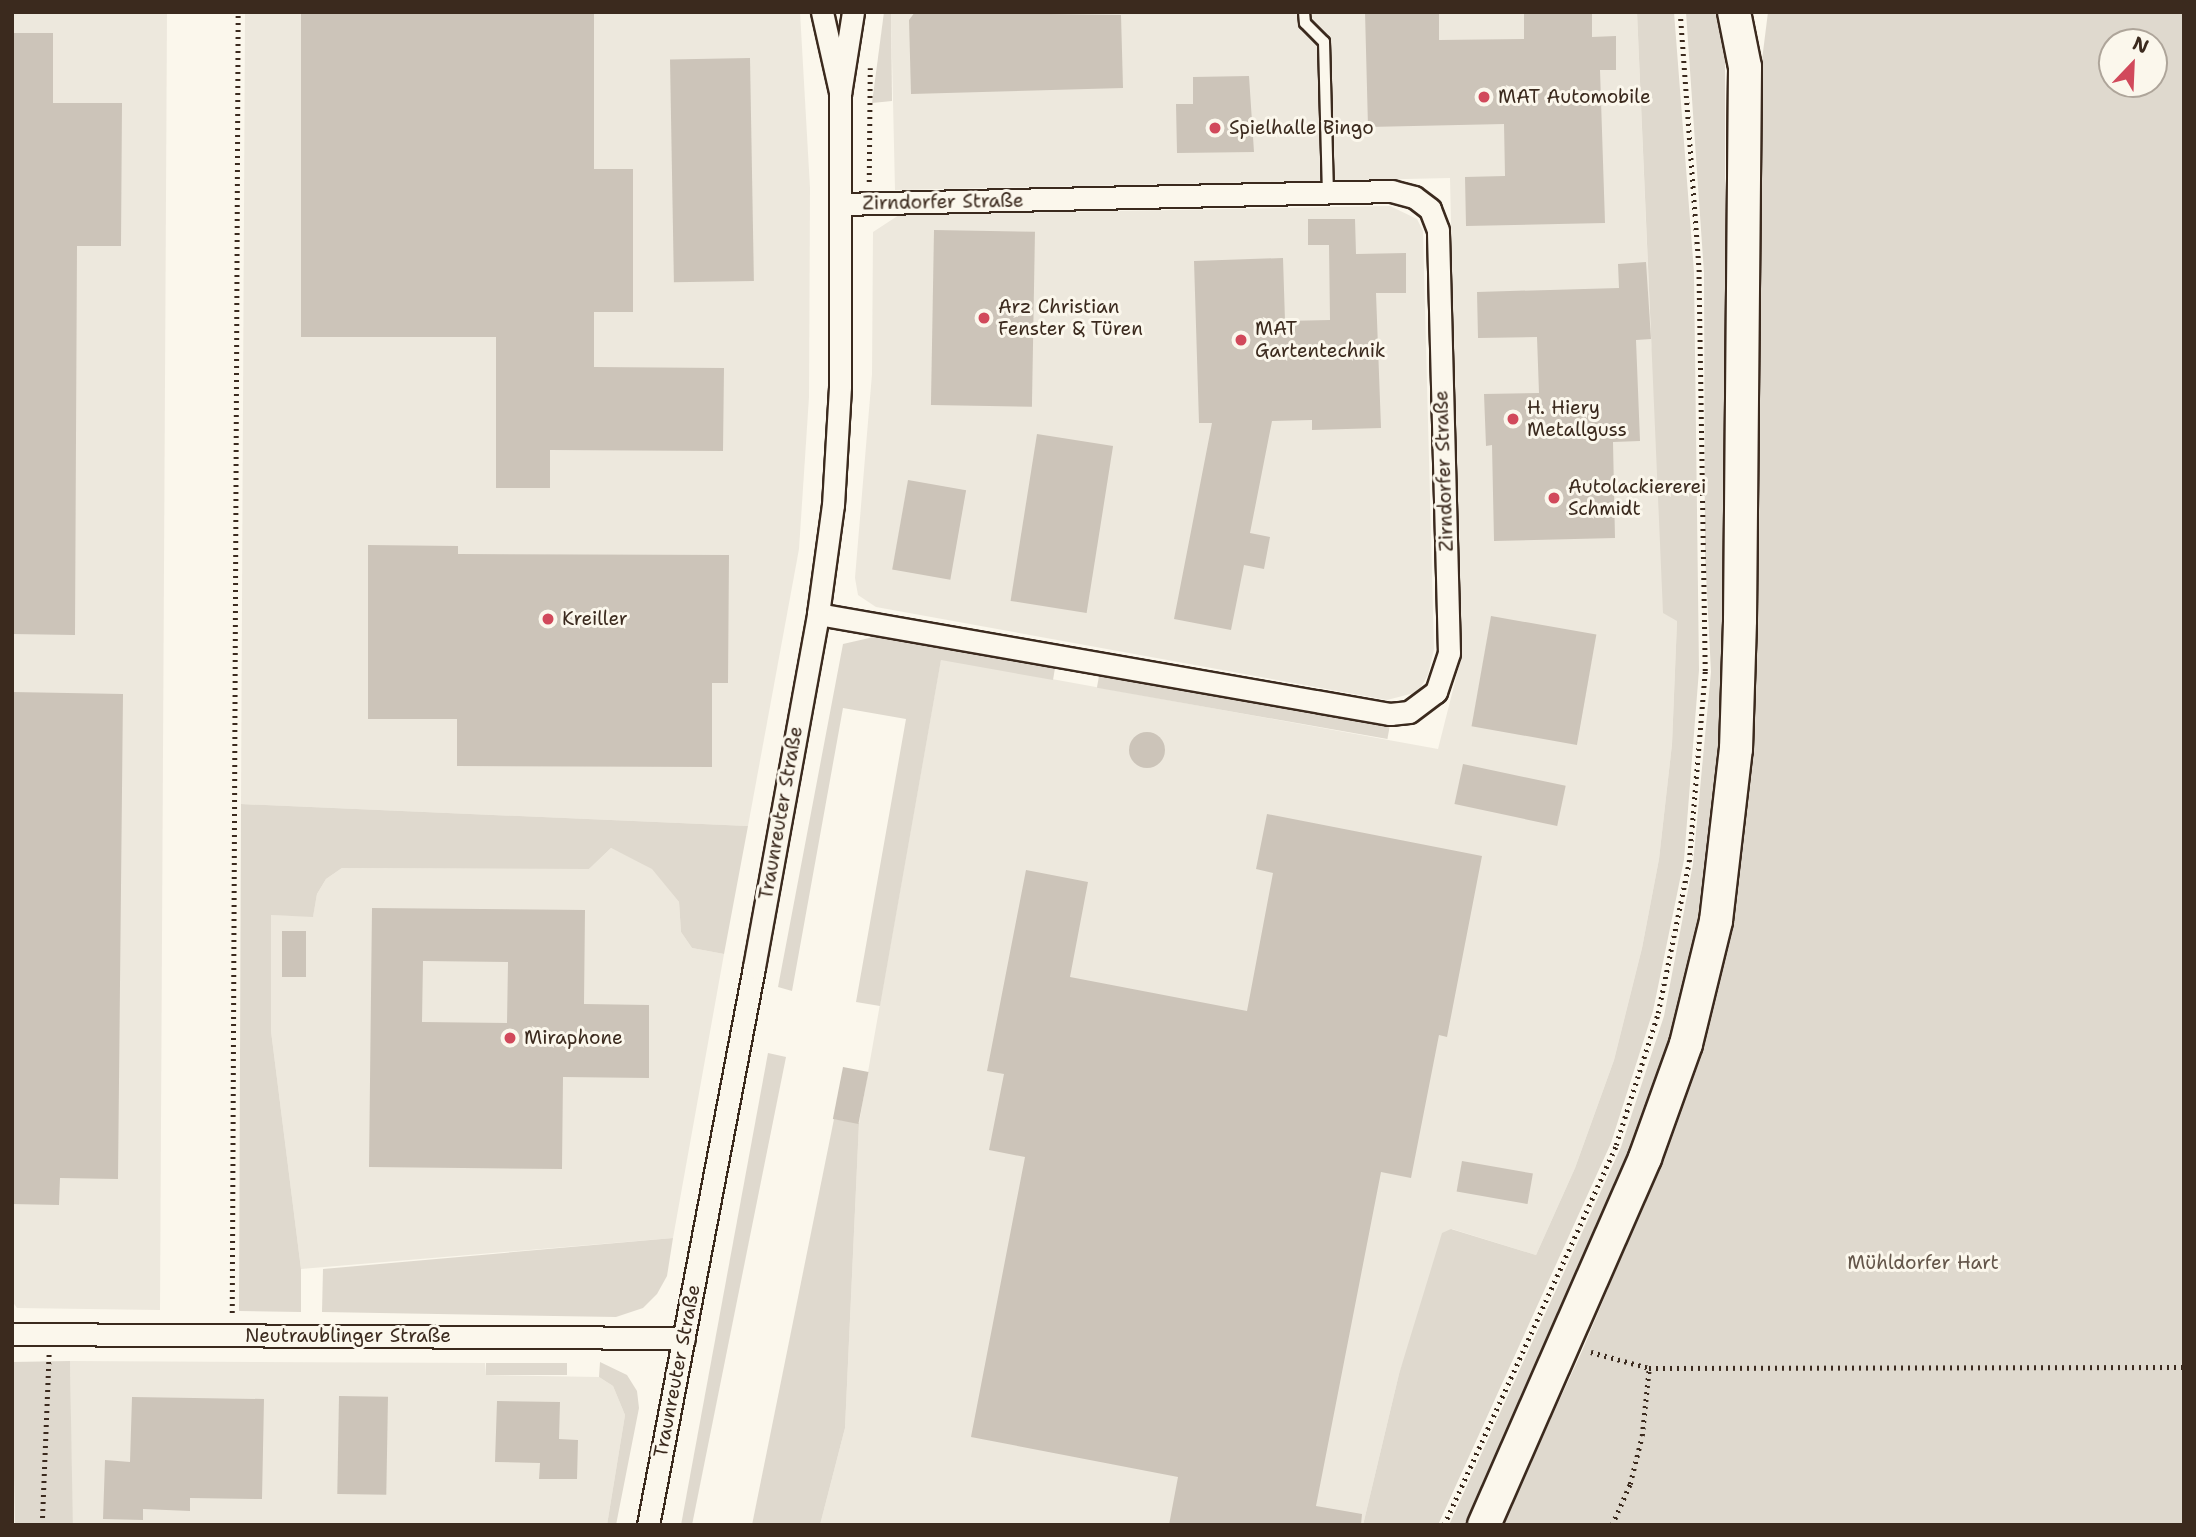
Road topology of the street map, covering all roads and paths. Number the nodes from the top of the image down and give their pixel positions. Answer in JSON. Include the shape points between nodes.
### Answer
{"nodes":[{"id":1,"x":238,"y":12,"type":"edge"},
{"id":2,"x":822,"y":12,"type":"edge"},
{"id":3,"x":853,"y":12,"type":"edge"},
{"id":4,"x":865,"y":12,"type":"edge"},
{"id":5,"x":1304,"y":12,"type":"edge"},
{"id":6,"x":1679,"y":12,"type":"edge"},
{"id":7,"x":1734,"y":12,"type":"edge"},
{"id":8,"x":1757,"y":12,"type":"edge"},
{"id":9,"x":850,"y":57,"type":"junction"},
{"id":10,"x":871,"y":58,"type":"dead end"},
{"id":11,"x":1745,"y":67,"type":"junction"},
{"id":12,"x":840,"y":94,"type":"junction"},
{"id":13,"x":1328,"y":193,"type":"junction"},
{"id":14,"x":841,"y":204,"type":"junction"},
{"id":15,"x":869,"y":204,"type":"junction"},
{"id":16,"x":818,"y":614,"type":"junction"},
{"id":17,"x":12,"y":1334,"type":"edge"},
{"id":18,"x":49,"y":1335,"type":"junction"},
{"id":19,"x":232,"y":1336,"type":"junction"},
{"id":20,"x":684,"y":1338,"type":"junction"},
{"id":21,"x":1566,"y":1346,"type":"junction"},
{"id":22,"x":2184,"y":1367,"type":"edge"},
{"id":23,"x":1649,"y":1368,"type":"junction"},
{"id":24,"x":42,"y":1525,"type":"edge"},
{"id":25,"x":648,"y":1525,"type":"edge"},
{"id":26,"x":1444,"y":1525,"type":"edge"},
{"id":27,"x":1484,"y":1525,"type":"edge"},
{"id":28,"x":1612,"y":1525,"type":"edge"}],
"edges":[{"from":1,"to":19,"type":"path"},
{"from":2,"to":12,"type":"street","name":"Traunreuter Straße"},
{"from":3,"to":9,"type":"street","name":"Traunreuter Straße"},
{"from":4,"to":9,"type":"street","name":"Traunreuter Straße"},
{"from":5,"to":13,"type":"lane","via":[[1305,23],[1324,42]]},
{"from":6,"to":26,"type":"path","via":[[1699,272],[1705,671],[1689,862],[1658,1013],[1616,1145]]},
{"from":7,"to":11,"type":"main road"},
{"from":8,"to":11,"type":"main road"},
{"from":9,"to":12,"type":"street","name":"Traunreuter Straße"},
{"from":10,"to":15,"type":"path"},
{"from":11,"to":21,"type":"main road","via":[[1740,620],[1729,837],[1706,972],[1686,1044],[1645,1158]]},
{"from":12,"to":14,"type":"street","name":"Traunreuter Straße"},
{"from":13,"to":15,"type":"street","name":"Zirndorfer Straße"},
{"from":13,"to":16,"type":"street","name":"Zirndorfer Straße","via":[[1392,191],[1414,197],[1430,209],[1438,230],[1449,653],[1436,692],[1422,705],[1390,714]]},
{"from":14,"to":15,"type":"street","name":"Zirndorfer Straße"},
{"from":14,"to":16,"type":"street","name":"Traunreuter Straße","via":[[840,386],[833,505]]},
{"from":16,"to":20,"type":"street","name":"Traunreuter Straße"},
{"from":17,"to":18,"type":"street","name":"Neutraublinger Straße"},
{"from":18,"to":19,"type":"street","name":"Neutraublinger Straße"},
{"from":18,"to":24,"type":"path"},
{"from":19,"to":20,"type":"street","name":"Neutraublinger Straße"},
{"from":20,"to":25,"type":"street","name":"Traunreuter Straße"},
{"from":21,"to":23,"type":"path"},
{"from":21,"to":27,"type":"main road"},
{"from":22,"to":23,"type":"path"},
{"from":23,"to":28,"type":"path","via":[[1642,1436],[1630,1484]]}]}
